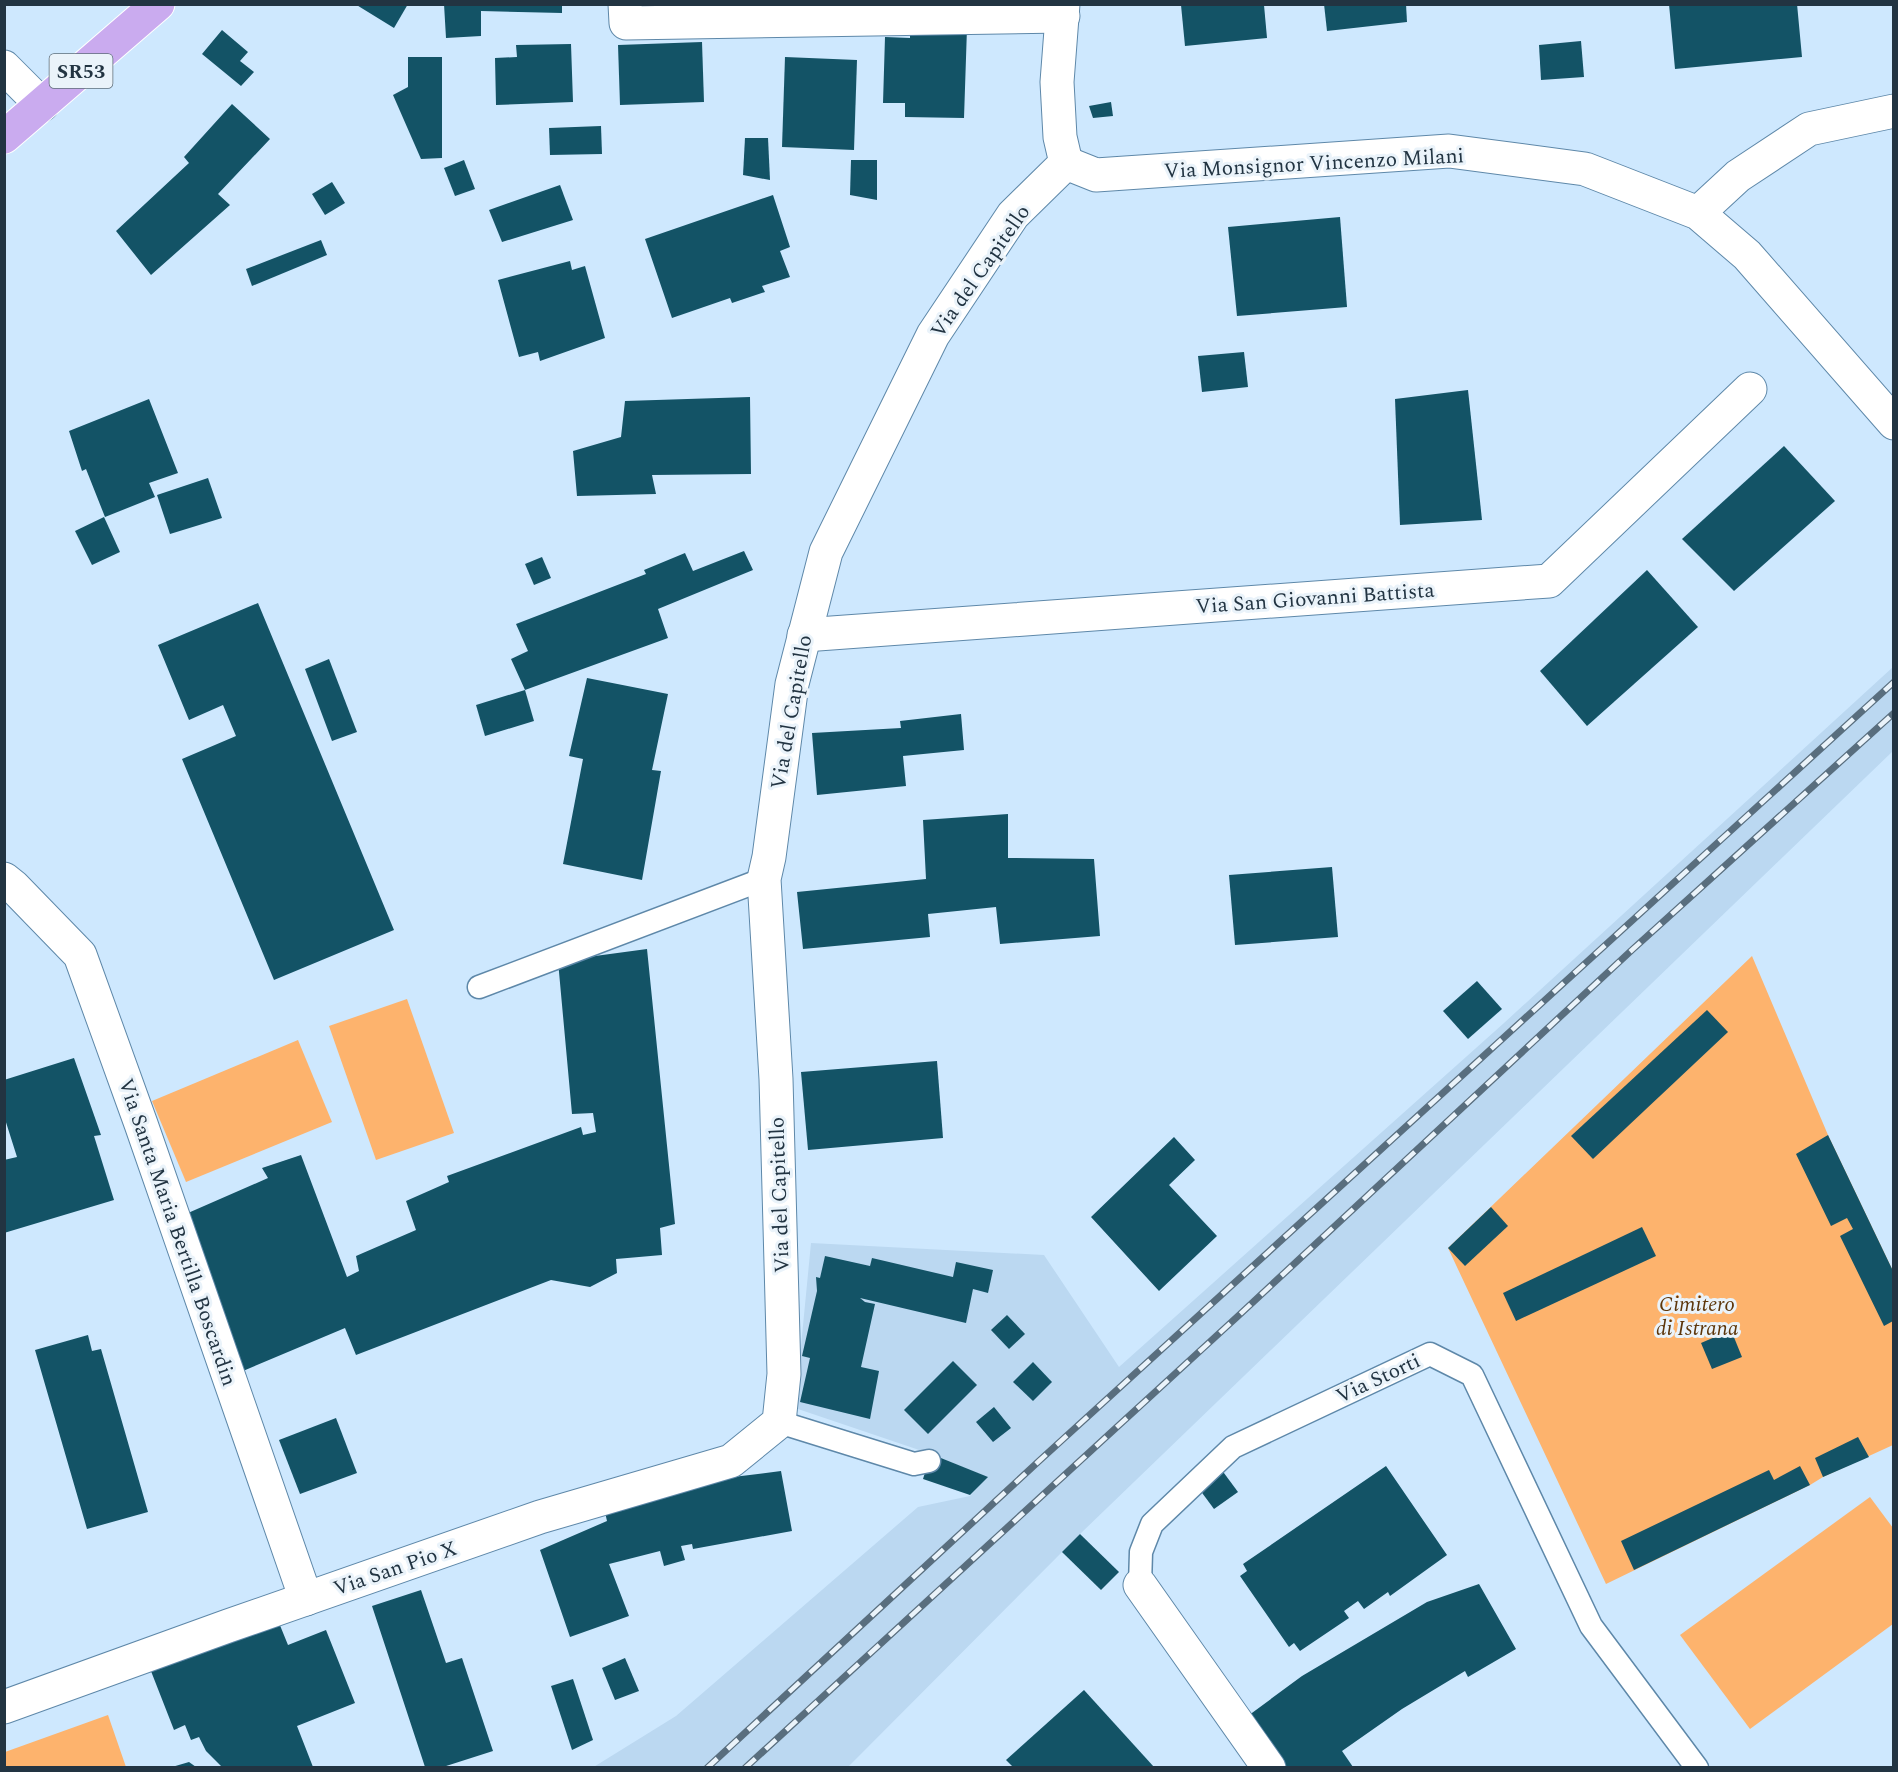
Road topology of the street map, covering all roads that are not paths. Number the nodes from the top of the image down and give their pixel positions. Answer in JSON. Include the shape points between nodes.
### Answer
{"nodes":[{"id":1,"x":158,"y":4,"type":"edge"},
{"id":2,"x":625,"y":4,"type":"edge"},
{"id":3,"x":1063,"y":10,"type":"edge"},
{"id":4,"x":4,"y":67,"type":"edge"},
{"id":5,"x":42,"y":105,"type":"junction"},
{"id":6,"x":1893,"y":111,"type":"edge"},
{"id":7,"x":4,"y":136,"type":"edge"},
{"id":8,"x":1066,"y":163,"type":"junction"},
{"id":9,"x":1698,"y":213,"type":"junction"},
{"id":10,"x":1750,"y":389,"type":"dead end"},
{"id":11,"x":1893,"y":423,"type":"edge"},
{"id":12,"x":804,"y":635,"type":"junction"},
{"id":13,"x":764,"y":879,"type":"junction"},
{"id":14,"x":8,"y":889,"type":"edge"},
{"id":15,"x":479,"y":987,"type":"dead end"},
{"id":16,"x":779,"y":1422,"type":"junction"},
{"id":17,"x":929,"y":1461,"type":"dead end"},
{"id":18,"x":1140,"y":1586,"type":"joint"},
{"id":19,"x":306,"y":1599,"type":"junction"},
{"id":20,"x":4,"y":1707,"type":"edge"},
{"id":21,"x":1269,"y":1767,"type":"edge"},
{"id":22,"x":1697,"y":1767,"type":"edge"}],
"edges":[{"from":1,"to":5,"type":"main road","number":"SR53"},
{"from":2,"to":3,"type":"street","via":[[626,23]]},
{"from":3,"to":8,"type":"street","via":[[1057,82],[1060,137]]},
{"from":4,"to":5,"type":"street"},
{"from":5,"to":7,"type":"main road","number":"SR53"},
{"from":6,"to":9,"type":"street","via":[[1809,129],[1738,176]]},
{"from":8,"to":9,"type":"street","name":"Via Monsignor Vincenzo Milani","via":[[1096,175],[1449,151],[1585,169]]},
{"from":8,"to":12,"type":"street","name":"Via del Capitello","via":[[1013,215],[933,335],[826,552]]},
{"from":9,"to":11,"type":"street","name":"Via Monsignor Vincenzo Milani","via":[[1748,255]]},
{"from":10,"to":12,"type":"street","name":"Via San Giovanni Battista","via":[[1549,581]]},
{"from":12,"to":13,"type":"street","name":"Via del Capitello","via":[[792,684]]},
{"from":13,"to":15,"type":"lane"},
{"from":13,"to":16,"type":"street","name":"Via del Capitello","via":[[776,1079],[784,1374]]},
{"from":14,"to":19,"type":"street","name":"Via Santa Maria Bertilla Boscardin","via":[[80,955]]},
{"from":16,"to":17,"type":"lane","via":[[914,1464]]},
{"from":16,"to":19,"type":"street","name":"Via San Pio X","via":[[731,1461],[540,1517]]},
{"from":18,"to":21,"type":"street","name":"Via Storti"},
{"from":18,"to":22,"type":"lane","name":"Via Storti","via":[[1141,1552],[1152,1524],[1233,1447],[1430,1354],[1472,1375],[1591,1626]]},
{"from":19,"to":20,"type":"street","name":"Via San Pio X"}]}
